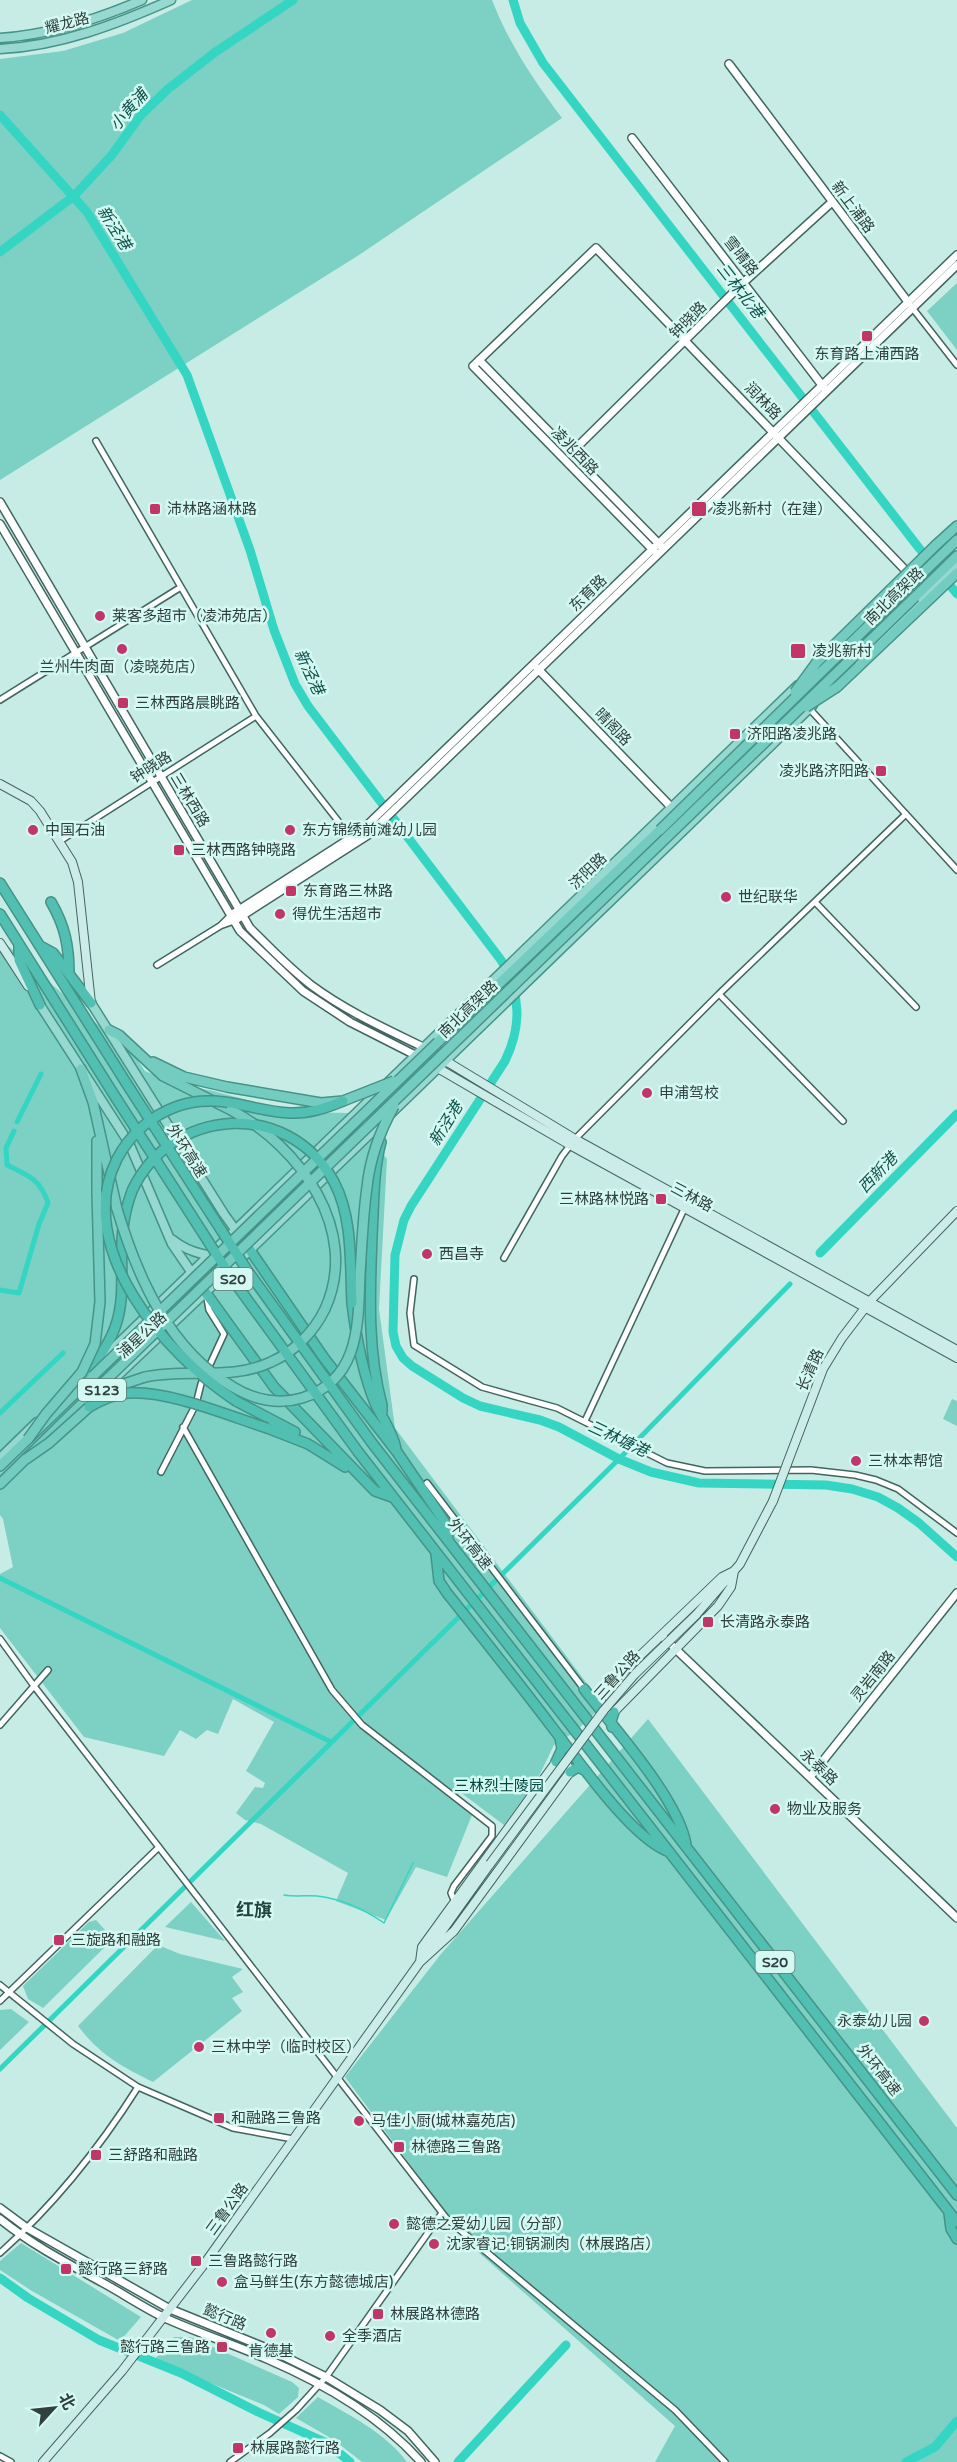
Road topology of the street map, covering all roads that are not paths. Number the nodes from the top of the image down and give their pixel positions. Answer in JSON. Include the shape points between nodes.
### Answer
{"nodes":[{"id":1,"x":142,"y":0,"type":"edge"},
{"id":2,"x":171,"y":0,"type":"edge"},
{"id":3,"x":0,"y":38,"type":"edge"},
{"id":4,"x":0,"y":49,"type":"edge"},
{"id":5,"x":729,"y":64,"type":"dead end"},
{"id":6,"x":632,"y":138,"type":"dead end"},
{"id":7,"x":832,"y":201,"type":"junction"},
{"id":8,"x":957,"y":255,"type":"edge"},
{"id":9,"x":957,"y":265,"type":"edge"},
{"id":10,"x":741,"y":285,"type":"junction"},
{"id":11,"x":911,"y":305,"type":"junction"},
{"id":12,"x":686,"y":341,"type":"junction"},
{"id":13,"x":478,"y":360,"type":"junction"},
{"id":14,"x":957,"y":365,"type":"edge"},
{"id":15,"x":823,"y":390,"type":"junction"},
{"id":16,"x":777,"y":434,"type":"junction"},
{"id":17,"x":96,"y":441,"type":"dead end"},
{"id":18,"x":570,"y":454,"type":"junction"},
{"id":19,"x":564,"y":460,"type":"junction"},
{"id":20,"x":0,"y":502,"type":"edge"},
{"id":21,"x":11,"y":522,"type":"junction"},
{"id":22,"x":1,"y":525,"type":"edge"},
{"id":23,"x":957,"y":528,"type":"edge"},
{"id":24,"x":957,"y":540,"type":"edge"},
{"id":25,"x":661,"y":546,"type":"junction"},
{"id":26,"x":936,"y":547,"type":"junction"},
{"id":27,"x":655,"y":552,"type":"junction"},
{"id":28,"x":957,"y":556,"type":"edge"},
{"id":29,"x":956,"y":570,"type":"edge"},
{"id":30,"x":912,"y":572,"type":"junction"},
{"id":31,"x":181,"y":587,"type":"junction"},
{"id":32,"x":84,"y":648,"type":"junction"},
{"id":33,"x":75,"y":653,"type":"junction"},
{"id":34,"x":536,"y":667,"type":"junction"},
{"id":35,"x":792,"y":691,"type":"junction"},
{"id":36,"x":0,"y":700,"type":"edge"},
{"id":37,"x":785,"y":707,"type":"junction"},
{"id":38,"x":809,"y":708,"type":"junction"},
{"id":39,"x":794,"y":714,"type":"junction"},
{"id":40,"x":256,"y":716,"type":"junction"},
{"id":41,"x":161,"y":777,"type":"junction"},
{"id":42,"x":152,"y":783,"type":"junction"},
{"id":43,"x":0,"y":784,"type":"edge"},
{"id":44,"x":672,"y":808,"type":"junction"},
{"id":45,"x":906,"y":814,"type":"junction"},
{"id":46,"x":353,"y":840,"type":"junction"},
{"id":47,"x":60,"y":841,"type":"junction"},
{"id":48,"x":957,"y":870,"type":"edge"},
{"id":49,"x":0,"y":883,"type":"edge"},
{"id":50,"x":51,"y":902,"type":"dead end"},
{"id":51,"x":815,"y":902,"type":"junction"},
{"id":52,"x":241,"y":913,"type":"junction"},
{"id":53,"x":0,"y":914,"type":"edge"},
{"id":54,"x":232,"y":918,"type":"junction"},
{"id":55,"x":0,"y":943,"type":"edge"},
{"id":56,"x":18,"y":943,"type":"junction"},
{"id":57,"x":40,"y":946,"type":"junction"},
{"id":58,"x":157,"y":965,"type":"dead end"},
{"id":59,"x":69,"y":973,"type":"junction"},
{"id":60,"x":719,"y":994,"type":"junction"},
{"id":61,"x":92,"y":1003,"type":"junction"},
{"id":62,"x":40,"y":1005,"type":"junction"},
{"id":63,"x":916,"y":1007,"type":"dead end"},
{"id":64,"x":109,"y":1030,"type":"junction"},
{"id":65,"x":425,"y":1048,"type":"junction"},
{"id":66,"x":135,"y":1052,"type":"junction"},
{"id":67,"x":417,"y":1056,"type":"junction"},
{"id":68,"x":446,"y":1061,"type":"junction"},
{"id":69,"x":437,"y":1067,"type":"junction"},
{"id":70,"x":81,"y":1069,"type":"junction"},
{"id":71,"x":402,"y":1077,"type":"junction"},
{"id":72,"x":403,"y":1092,"type":"junction"},
{"id":73,"x":343,"y":1101,"type":"junction"},
{"id":74,"x":388,"y":1117,"type":"junction"},
{"id":75,"x":843,"y":1121,"type":"dead end"},
{"id":76,"x":99,"y":1127,"type":"junction"},
{"id":77,"x":572,"y":1142,"type":"junction"},
{"id":78,"x":685,"y":1208,"type":"junction"},
{"id":79,"x":957,"y":1211,"type":"edge"},
{"id":80,"x":235,"y":1230,"type":"junction"},
{"id":81,"x":170,"y":1238,"type":"junction"},
{"id":82,"x":250,"y":1250,"type":"junction"},
{"id":83,"x":208,"y":1256,"type":"junction"},
{"id":84,"x":243,"y":1257,"type":"junction"},
{"id":85,"x":504,"y":1258,"type":"dead end"},
{"id":86,"x":798,"y":1265,"type":"junction"},
{"id":87,"x":813,"y":1273,"type":"junction"},
{"id":88,"x":190,"y":1274,"type":"junction"},
{"id":89,"x":414,"y":1279,"type":"dead end"},
{"id":90,"x":206,"y":1293,"type":"junction"},
{"id":91,"x":871,"y":1300,"type":"junction"},
{"id":92,"x":866,"y":1308,"type":"junction"},
{"id":93,"x":957,"y":1350,"type":"edge"},
{"id":94,"x":957,"y":1358,"type":"edge"},
{"id":95,"x":70,"y":1388,"type":"junction"},
{"id":96,"x":89,"y":1407,"type":"junction"},
{"id":97,"x":382,"y":1412,"type":"junction"},
{"id":98,"x":585,"y":1421,"type":"junction"},
{"id":99,"x":183,"y":1427,"type":"junction"},
{"id":100,"x":28,"y":1439,"type":"junction"},
{"id":101,"x":322,"y":1452,"type":"junction"},
{"id":102,"x":397,"y":1452,"type":"junction"},
{"id":103,"x":0,"y":1458,"type":"edge"},
{"id":104,"x":26,"y":1459,"type":"junction"},
{"id":105,"x":0,"y":1466,"type":"edge"},
{"id":106,"x":789,"y":1467,"type":"junction"},
{"id":107,"x":161,"y":1472,"type":"dead end"},
{"id":108,"x":363,"y":1478,"type":"junction"},
{"id":109,"x":427,"y":1483,"type":"dead end"},
{"id":110,"x":0,"y":1484,"type":"edge"},
{"id":111,"x":0,"y":1490,"type":"edge"},
{"id":112,"x":394,"y":1498,"type":"junction"},
{"id":113,"x":957,"y":1533,"type":"edge"},
{"id":114,"x":448,"y":1541,"type":"junction"},
{"id":115,"x":435,"y":1551,"type":"junction"},
{"id":116,"x":734,"y":1571,"type":"junction"},
{"id":117,"x":957,"y":1593,"type":"edge"},
{"id":118,"x":696,"y":1615,"type":"joint"},
{"id":119,"x":662,"y":1636,"type":"junction"},
{"id":120,"x":0,"y":1639,"type":"edge"},
{"id":121,"x":676,"y":1649,"type":"junction"},
{"id":122,"x":48,"y":1670,"type":"dead end"},
{"id":123,"x":34,"y":1686,"type":"junction"},
{"id":124,"x":584,"y":1689,"type":"junction"},
{"id":125,"x":599,"y":1695,"type":"junction"},
{"id":126,"x":614,"y":1712,"type":"junction"},
{"id":127,"x":0,"y":1725,"type":"edge"},
{"id":128,"x":612,"y":1727,"type":"junction"},
{"id":129,"x":559,"y":1735,"type":"junction"},
{"id":130,"x":556,"y":1762,"type":"junction"},
{"id":131,"x":570,"y":1772,"type":"junction"},
{"id":132,"x":588,"y":1773,"type":"junction"},
{"id":133,"x":810,"y":1777,"type":"junction"},
{"id":134,"x":159,"y":1847,"type":"junction"},
{"id":135,"x":687,"y":1848,"type":"junction"},
{"id":136,"x":669,"y":1852,"type":"junction"},
{"id":137,"x":454,"y":1900,"type":"junction"},
{"id":138,"x":957,"y":1918,"type":"edge"},
{"id":139,"x":420,"y":1962,"type":"junction"},
{"id":140,"x":0,"y":1986,"type":"edge"},
{"id":141,"x":8,"y":1993,"type":"junction"},
{"id":142,"x":0,"y":2001,"type":"edge"},
{"id":143,"x":337,"y":2078,"type":"junction"},
{"id":144,"x":138,"y":2086,"type":"junction"},
{"id":145,"x":293,"y":2139,"type":"junction"},
{"id":146,"x":957,"y":2195,"type":"edge"},
{"id":147,"x":0,"y":2208,"type":"edge"},
{"id":148,"x":948,"y":2211,"type":"junction"},
{"id":149,"x":442,"y":2213,"type":"junction"},
{"id":150,"x":0,"y":2219,"type":"edge"},
{"id":151,"x":957,"y":2222,"type":"edge"},
{"id":152,"x":27,"y":2229,"type":"junction"},
{"id":153,"x":20,"y":2235,"type":"junction"},
{"id":154,"x":957,"y":2239,"type":"edge"},
{"id":155,"x":0,"y":2253,"type":"edge"},
{"id":156,"x":170,"y":2309,"type":"junction"},
{"id":157,"x":164,"y":2317,"type":"junction"},
{"id":158,"x":326,"y":2377,"type":"junction"},
{"id":159,"x":319,"y":2385,"type":"junction"},
{"id":160,"x":0,"y":2456,"type":"edge"},
{"id":161,"x":434,"y":2461,"type":"edge"},
{"id":162,"x":11,"y":2462,"type":"edge"},
{"id":163,"x":44,"y":2462,"type":"edge"},
{"id":164,"x":230,"y":2462,"type":"edge"},
{"id":165,"x":421,"y":2462,"type":"edge"},
{"id":166,"x":724,"y":2462,"type":"edge"}],
"edges":[{"from":1,"to":3,"type":"main road","name":"耀龙路","via":[[57,28]]},
{"from":2,"to":4,"type":"main road","name":"耀龙路","via":[[118,23],[59,40]]},
{"from":5,"to":7,"type":"street","name":"新上浦路"},
{"from":6,"to":10,"type":"street","name":"雪晴路"},
{"from":7,"to":10,"type":"street","name":"钟晓路"},
{"from":7,"to":11,"type":"street","name":"新上浦路"},
{"from":8,"to":11,"type":"street","name":"东育路"},
{"from":9,"to":11,"type":"street","name":"东育路"},
{"from":10,"to":12,"type":"street","name":"钟晓路"},
{"from":10,"to":15,"type":"street","name":"雪晴路"},
{"from":11,"to":14,"type":"street","name":"新上浦路"},
{"from":11,"to":15,"type":"street","name":"东育路"},
{"from":12,"to":13,"type":"street","name":"润林路","via":[[596,248]]},
{"from":12,"to":16,"type":"street","name":"润林路"},
{"from":12,"to":18,"type":"street","name":"钟晓路"},
{"from":13,"to":18,"type":"street","name":"凌兆西路"},
{"from":13,"to":19,"type":"street","name":"凌兆西路","via":[[472,366]]},
{"from":15,"to":16,"type":"street","name":"东育路"},
{"from":16,"to":25,"type":"street","name":"东育路"},
{"from":16,"to":30,"type":"street","name":"润林路"},
{"from":17,"to":31,"type":"street"},
{"from":18,"to":19,"type":"street","name":"钟晓路"},
{"from":18,"to":25,"type":"street","name":"凌兆西路"},
{"from":19,"to":27,"type":"street","name":"凌兆西路"},
{"from":20,"to":21,"type":"street","name":"三林西路"},
{"from":21,"to":22,"type":"street"},
{"from":21,"to":32,"type":"street","name":"三林西路"},
{"from":22,"to":33,"type":"street","name":"三林西路"},
{"from":23,"to":26,"type":"highway"},
{"from":24,"to":37,"type":"highway","name":"南北高架路","bridge":true},
{"from":25,"to":27,"type":"street","name":"东育路"},
{"from":26,"to":30,"type":"main road","name":"济阳路","bridge":true},
{"from":26,"to":37,"type":"highway","bridge":true,"via":[[817,662]]},
{"from":27,"to":34,"type":"street","name":"东育路"},
{"from":28,"to":39,"type":"highway","name":"南北高架路","bridge":true},
{"from":29,"to":38,"type":"main road"},
{"from":29,"to":39,"type":"highway","bridge":true,"via":[[837,687]]},
{"from":30,"to":35,"type":"main road","name":"济阳路"},
{"from":31,"to":32,"type":"street"},
{"from":31,"to":40,"type":"street"},
{"from":32,"to":33,"type":"street"},
{"from":32,"to":41,"type":"street","name":"三林西路"},
{"from":33,"to":36,"type":"street"},
{"from":33,"to":42,"type":"street","name":"三林西路"},
{"from":34,"to":44,"type":"street","name":"晴阁路"},
{"from":34,"to":46,"type":"street","name":"东育路"},
{"from":35,"to":38,"type":"street"},
{"from":35,"to":44,"type":"main road","name":"济阳路"},
{"from":37,"to":71,"type":"highway","name":"南北高架路","bridge":true},
{"from":38,"to":45,"type":"street"},
{"from":38,"to":68,"type":"main road"},
{"from":39,"to":72,"type":"highway","name":"南北高架路","bridge":true},
{"from":40,"to":41,"type":"street","name":"钟晓路"},
{"from":40,"to":46,"type":"street"},
{"from":41,"to":42,"type":"street","name":"钟晓路"},
{"from":41,"to":52,"type":"street","name":"三林西路"},
{"from":42,"to":47,"type":"street","name":"钟晓路"},
{"from":42,"to":54,"type":"street","name":"三林西路"},
{"from":43,"to":47,"type":"main road","via":[[31,801]]},
{"from":44,"to":65,"type":"main road","name":"济阳路"},
{"from":45,"to":48,"type":"street"},
{"from":45,"to":51,"type":"street"},
{"from":46,"to":52,"type":"street","name":"东育路"},
{"from":47,"to":61,"type":"main road","via":[[78,882]]},
{"from":49,"to":57,"type":"highway","name":"外环高速","number":"S20"},
{"from":50,"to":59,"type":"highway","via":[[68,942]]},
{"from":51,"to":60,"type":"street"},
{"from":51,"to":63,"type":"street"},
{"from":52,"to":54,"type":"street","name":"东育路"},
{"from":52,"to":65,"type":"street","name":"三林西路","via":[[250,928],[311,985]]},
{"from":53,"to":56,"type":"highway","name":"外环高速","number":"S20"},
{"from":54,"to":58,"type":"street","name":"东育路"},
{"from":54,"to":67,"type":"street","name":"三林西路","via":[[266,958],[303,991],[350,1022]]},
{"from":55,"to":62,"type":"main road"},
{"from":56,"to":62,"type":"highway","via":[[19,960]]},
{"from":56,"to":112,"type":"highway","name":"外环高速","number":"S20","bridge":true,"via":[[233,1280]]},
{"from":57,"to":59,"type":"highway","via":[[53,953]]},
{"from":57,"to":114,"type":"highway","name":"外环高速","number":"S20","bridge":true,"via":[[247,1270]]},
{"from":59,"to":61,"type":"highway"},
{"from":60,"to":75,"type":"street"},
{"from":60,"to":77,"type":"street"},
{"from":61,"to":64,"type":"main road"},
{"from":62,"to":70,"type":"main road"},
{"from":64,"to":66,"type":"highway"},
{"from":64,"to":80,"type":"main road"},
{"from":65,"to":67,"type":"main road","name":"济阳路"},
{"from":65,"to":68,"type":"main road","name":"三林路"},
{"from":66,"to":73,"type":"highway","bridge":true,"via":[[184,1077],[227,1088],[309,1102]]},
{"from":66,"to":96,"type":"highway","bridge":true,"via":[[167,1079],[258,1126],[305,1173],[332,1231],[332,1287],[323,1313],[308,1335],[295,1348],[262,1366],[234,1373],[171,1372],[145,1377],[114,1389]]},
{"from":67,"to":69,"type":"main road","name":"三林路"},
{"from":67,"to":80,"type":"main road","name":"济阳路"},
{"from":68,"to":69,"type":"main road"},
{"from":68,"to":77,"type":"main road","name":"三林路"},
{"from":69,"to":77,"type":"main road","name":"三林路"},
{"from":69,"to":82,"type":"main road"},
{"from":70,"to":76,"type":"highway"},
{"from":70,"to":81,"type":"main road","via":[[132,1148]]},
{"from":71,"to":73,"type":"highway","bridge":true},
{"from":71,"to":100,"type":"highway","name":"南北高架路","bridge":true},
{"from":72,"to":74,"type":"highway","bridge":true},
{"from":72,"to":104,"type":"highway","name":"南北高架路","bridge":true},
{"from":73,"to":101,"type":"highway","bridge":true,"via":[[325,1109],[290,1113],[218,1100],[186,1103],[163,1112],[143,1126],[122,1151],[112,1171],[106,1200],[114,1252],[127,1284],[177,1354],[236,1401],[316,1443]]},
{"from":74,"to":76,"type":"highway","bridge":true,"via":[[378,1139],[367,1186],[358,1322],[349,1358],[336,1377],[320,1390],[301,1398],[275,1401],[245,1394],[227,1384],[173,1330],[145,1285],[128,1245]]},
{"from":74,"to":97,"type":"highway","bridge":true,"via":[[374,1187],[371,1325]]},
{"from":76,"to":95,"type":"highway","bridge":true,"via":[[99,1324],[91,1357]]},
{"from":77,"to":78,"type":"main road","name":"三林路"},
{"from":77,"to":85,"type":"street"},
{"from":77,"to":86,"type":"main road","name":"三林路"},
{"from":78,"to":86,"type":"main road","name":"三林路"},
{"from":78,"to":98,"type":"street"},
{"from":79,"to":91,"type":"main road","name":"长清路"},
{"from":80,"to":82,"type":"main road"},
{"from":80,"to":83,"type":"main road","name":"浦星公路","number":"S123"},
{"from":81,"to":83,"type":"main road","via":[[185,1250]]},
{"from":81,"to":88,"type":"main road"},
{"from":82,"to":84,"type":"main road","name":"浦星公路","number":"S123"},
{"from":82,"to":102,"type":"highway","via":[[324,1358]]},
{"from":83,"to":84,"type":"main road"},
{"from":83,"to":88,"type":"main road","name":"浦星公路","number":"S123"},
{"from":84,"to":90,"type":"main road","name":"浦星公路","number":"S123"},
{"from":86,"to":87,"type":"main road","name":"三林路"},
{"from":87,"to":91,"type":"main road","name":"三林路"},
{"from":87,"to":92,"type":"main road","name":"三林路"},
{"from":88,"to":90,"type":"main road"},
{"from":88,"to":103,"type":"main road","name":"浦星公路","number":"S123"},
{"from":89,"to":98,"type":"street","via":[[410,1313],[415,1346],[482,1388],[545,1404]]},
{"from":90,"to":99,"type":"street","via":[[209,1310],[224,1334]]},
{"from":90,"to":108,"type":"highway","via":[[274,1387]]},
{"from":90,"to":111,"type":"main road","name":"浦星公路","number":"S123"},
{"from":91,"to":92,"type":"main road","name":"长清路"},
{"from":91,"to":93,"type":"main road","name":"三林路"},
{"from":92,"to":94,"type":"main road","name":"三林路"},
{"from":92,"to":106,"type":"main road","name":"长清路","via":[[823,1369]]},
{"from":95,"to":97,"type":"highway","bridge":true,"via":[[101,1356],[117,1324],[123,1297],[123,1224],[136,1183],[165,1147],[189,1133],[233,1123],[270,1129],[302,1146],[322,1165],[337,1189],[346,1216],[360,1357]]},
{"from":95,"to":100,"type":"highway","bridge":true},
{"from":96,"to":101,"type":"highway","bridge":true,"via":[[120,1394],[144,1393],[267,1428]]},
{"from":96,"to":104,"type":"highway","bridge":true},
{"from":97,"to":102,"type":"highway"},
{"from":98,"to":106,"type":"street","via":[[667,1463],[694,1470],[759,1472]]},
{"from":99,"to":107,"type":"street"},
{"from":99,"to":137,"type":"street","via":[[332,1690],[362,1725],[492,1826],[492,1836],[454,1886]]},
{"from":100,"to":105,"type":"highway","name":"南北高架路"},
{"from":101,"to":108,"type":"highway"},
{"from":102,"to":114,"type":"highway","via":[[446,1524]]},
{"from":104,"to":110,"type":"highway","name":"南北高架路"},
{"from":106,"to":113,"type":"street","via":[[876,1480],[910,1496]]},
{"from":106,"to":116,"type":"main road","name":"长清路","bridge":true,"via":[[748,1552]]},
{"from":108,"to":112,"type":"highway","via":[[375,1491]]},
{"from":109,"to":124,"type":"street"},
{"from":112,"to":115,"type":"highway","name":"外环高速","number":"S20"},
{"from":114,"to":135,"type":"highway","name":"外环高速","number":"S20"},
{"from":115,"to":129,"type":"highway","via":[[440,1581]]},
{"from":115,"to":136,"type":"highway","name":"外环高速","number":"S20"},
{"from":116,"to":118,"type":"main road","name":"长清路"},
{"from":116,"to":119,"type":"main road","name":"长清路","via":[[722,1577]]},
{"from":116,"to":121,"type":"main road","name":"长清路","via":[[731,1587],[718,1606]]},
{"from":117,"to":133,"type":"street","name":"灵岩南路"},
{"from":118,"to":139,"type":"main road","name":"三鲁公路","bridge":true,"via":[[604,1710]]},
{"from":119,"to":121,"type":"street","name":"永泰路"},
{"from":119,"to":125,"type":"main road","name":"长清路"},
{"from":120,"to":123,"type":"street"},
{"from":121,"to":126,"type":"main road","name":"长清路"},
{"from":121,"to":133,"type":"street","name":"永泰路"},
{"from":122,"to":123,"type":"street"},
{"from":123,"to":127,"type":"street"},
{"from":123,"to":134,"type":"street"},
{"from":124,"to":125,"type":"main road"},
{"from":124,"to":128,"type":"highway"},
{"from":125,"to":126,"type":"main road","via":[[604,1706]]},
{"from":126,"to":128,"type":"highway"},
{"from":128,"to":135,"type":"highway","via":[[664,1795],[685,1832]]},
{"from":129,"to":130,"type":"highway","via":[[562,1749]]},
{"from":129,"to":132,"type":"highway"},
{"from":130,"to":131,"type":"main road","via":[[566,1762]]},
{"from":130,"to":137,"type":"main road","name":"三鲁公路"},
{"from":131,"to":132,"type":"highway","via":[[578,1767]]},
{"from":131,"to":139,"type":"main road","name":"三鲁公路","via":[[454,1931]]},
{"from":132,"to":136,"type":"highway","via":[[654,1845]]},
{"from":133,"to":138,"type":"street","name":"永泰路"},
{"from":134,"to":141,"type":"street"},
{"from":134,"to":143,"type":"street"},
{"from":135,"to":146,"type":"highway","name":"外环高速","number":"S20"},
{"from":136,"to":148,"type":"highway","name":"外环高速","number":"S20"},
{"from":137,"to":139,"type":"main road","name":"三鲁公路","via":[[422,1947]]},
{"from":139,"to":143,"type":"main road","name":"三鲁公路"},
{"from":140,"to":141,"type":"street"},
{"from":141,"to":142,"type":"street"},
{"from":141,"to":144,"type":"street"},
{"from":143,"to":145,"type":"main road","name":"三鲁公路"},
{"from":143,"to":149,"type":"street"},
{"from":144,"to":145,"type":"street","via":[[233,2128]]},
{"from":144,"to":152,"type":"street","via":[[93,2153]]},
{"from":145,"to":156,"type":"main road","name":"三鲁公路"},
{"from":147,"to":152,"type":"street","name":"懿行路"},
{"from":148,"to":151,"type":"highway","name":"外环高速","number":"S20"},
{"from":148,"to":154,"type":"highway"},
{"from":149,"to":158,"type":"street"},
{"from":149,"to":166,"type":"street","via":[[675,2410]]},
{"from":150,"to":153,"type":"street","name":"懿行路"},
{"from":152,"to":153,"type":"street"},
{"from":152,"to":156,"type":"street","name":"懿行路"},
{"from":153,"to":155,"type":"street"},
{"from":153,"to":157,"type":"street","name":"懿行路"},
{"from":156,"to":157,"type":"main road","name":"三鲁公路"},
{"from":156,"to":158,"type":"street","name":"懿行路"},
{"from":157,"to":159,"type":"street","name":"懿行路"},
{"from":157,"to":163,"type":"main road","name":"三鲁公路"},
{"from":158,"to":159,"type":"street"},
{"from":158,"to":161,"type":"street","name":"懿行路","via":[[380,2409],[408,2431]]},
{"from":159,"to":164,"type":"street","via":[[270,2433]]},
{"from":159,"to":165,"type":"street","name":"懿行路","via":[[374,2419]]},
{"from":160,"to":162,"type":"street"}]}
